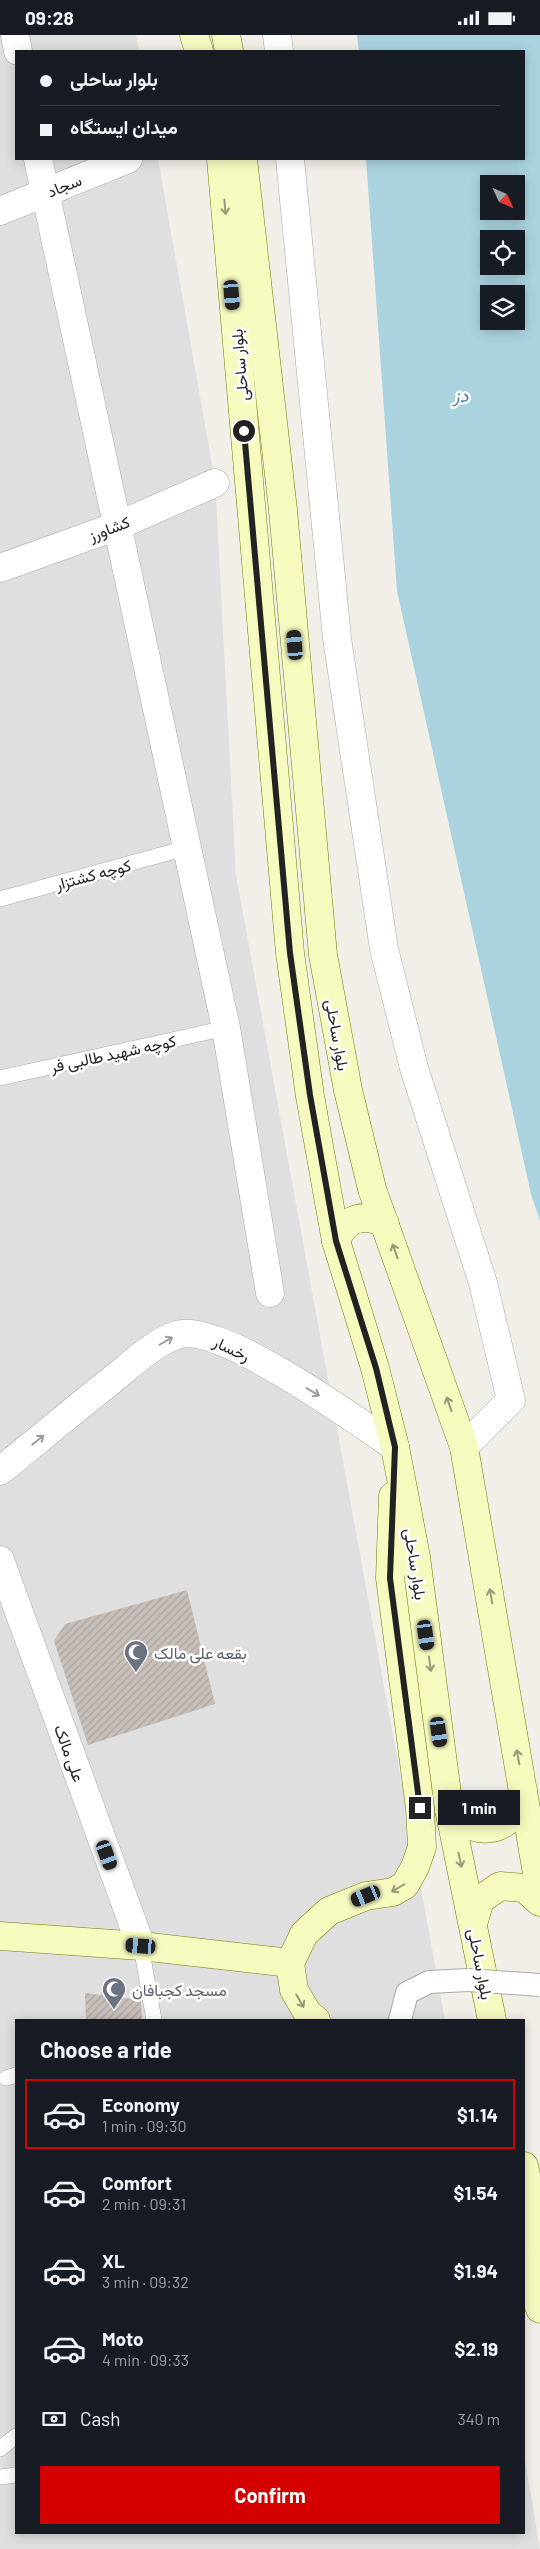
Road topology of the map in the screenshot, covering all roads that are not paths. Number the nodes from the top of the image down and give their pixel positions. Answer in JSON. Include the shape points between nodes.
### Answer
{"nodes":[{"id":1,"x":15,"y":35,"type":"edge"},
{"id":2,"x":194,"y":35,"type":"edge"},
{"id":3,"x":226,"y":35,"type":"edge"},
{"id":4,"x":277,"y":35,"type":"edge"},
{"id":5,"x":18,"y":50,"type":"edge"},
{"id":6,"x":199,"y":50,"type":"edge"},
{"id":7,"x":229,"y":50,"type":"edge"},
{"id":8,"x":279,"y":50,"type":"edge"},
{"id":9,"x":38,"y":160,"type":"edge"},
{"id":10,"x":126,"y":160,"type":"edge"},
{"id":11,"x":221,"y":160,"type":"edge"},
{"id":12,"x":243,"y":160,"type":"edge"},
{"id":13,"x":290,"y":160,"type":"edge"},
{"id":14,"x":45,"y":193,"type":"junction"},
{"id":15,"x":0,"y":211,"type":"edge"},
{"id":16,"x":215,"y":483,"type":"dead end"},
{"id":17,"x":117,"y":526,"type":"junction"},
{"id":18,"x":0,"y":568,"type":"edge"},
{"id":19,"x":186,"y":848,"type":"junction"},
{"id":20,"x":0,"y":899,"type":"edge"},
{"id":21,"x":226,"y":1028,"type":"junction"},
{"id":22,"x":0,"y":1078,"type":"edge"},
{"id":23,"x":385,"y":1224,"type":"junction"},
{"id":24,"x":336,"y":1241,"type":"junction"},
{"id":25,"x":270,"y":1293,"type":"dead end"},
{"id":26,"x":395,"y":1447,"type":"junction"},
{"id":27,"x":464,"y":1447,"type":"junction"},
{"id":28,"x":0,"y":1471,"type":"edge"},
{"id":29,"x":0,"y":1560,"type":"edge"},
{"id":30,"x":524,"y":1791,"type":"junction"},
{"id":31,"x":449,"y":1809,"type":"junction"},
{"id":32,"x":540,"y":1891,"type":"edge"},
{"id":33,"x":540,"y":1902,"type":"edge"},
{"id":34,"x":473,"y":1924,"type":"junction"},
{"id":35,"x":0,"y":1937,"type":"edge"},
{"id":36,"x":141,"y":1946,"type":"junction"},
{"id":37,"x":290,"y":1963,"type":"junction"},
{"id":38,"x":540,"y":1985,"type":"edge"},
{"id":39,"x":154,"y":2019,"type":"edge"},
{"id":40,"x":315,"y":2019,"type":"edge"},
{"id":41,"x":400,"y":2019,"type":"edge"},
{"id":42,"x":492,"y":2019,"type":"edge"},
{"id":43,"x":525,"y":2170,"type":"edge"},
{"id":44,"x":525,"y":2266,"type":"edge"},
{"id":45,"x":540,"y":2267,"type":"edge"},
{"id":46,"x":540,"y":2309,"type":"edge"},
{"id":47,"x":15,"y":2437,"type":"edge"},
{"id":48,"x":0,"y":2449,"type":"edge"},
{"id":49,"x":15,"y":2475,"type":"edge"},
{"id":50,"x":0,"y":2477,"type":"edge"}],
"edges":[{"from":1,"to":5,"type":"street"},
{"from":2,"to":6,"type":"main road"},
{"from":3,"to":7,"type":"main road"},
{"from":4,"to":8,"type":"street"},
{"from":9,"to":14,"type":"street"},
{"from":10,"to":14,"type":"street","name":"سجاد"},
{"from":11,"to":24,"type":"main road","name":"بلوار ساحلی","one_way":true,"via":[[290,953],[310,1095]]},
{"from":12,"to":23,"type":"main road","name":"بلوار ساحلی","via":[[283,509],[323,955],[348,1090],[372,1189]]},
{"from":13,"to":27,"type":"street","via":[[337,638],[384,949],[414,1068],[483,1283],[511,1400]]},
{"from":14,"to":15,"type":"street","name":"سجاد"},
{"from":14,"to":17,"type":"street"},
{"from":16,"to":17,"type":"street","name":"کشاورز"},
{"from":17,"to":18,"type":"street","name":"کشاورز"},
{"from":17,"to":19,"type":"street"},
{"from":19,"to":20,"type":"lane","name":"کوچه کشتزار"},
{"from":19,"to":21,"type":"street"},
{"from":21,"to":22,"type":"lane","name":"کوچه شهید طالبی فر"},
{"from":21,"to":25,"type":"street"},
{"from":23,"to":24,"type":"main road","via":[[366,1217],[356,1218],[346,1223]]},
{"from":27,"to":23,"type":"main road","name":"بلوار ساحلی","one_way":true},
{"from":24,"to":26,"type":"main road","name":"بلوار ساحلی","via":[[376,1368]]},
{"from":28,"to":26,"type":"street","name":"رخسار","one_way":true,"via":[[146,1353],[178,1334],[208,1336],[256,1359]]},
{"from":26,"to":31,"type":"main road","name":"بلوار ساحلی","one_way":true,"via":[[416,1557]]},
{"from":26,"to":37,"type":"main road","one_way":true,"via":[[390,1578],[420,1808],[422,1847],[405,1885],[393,1892],[366,1896],[329,1911],[304,1934]]},
{"from":30,"to":27,"type":"main road","name":"بلوار ساحلی","one_way":true},
{"from":29,"to":36,"type":"street","name":"علی مالک"},
{"from":30,"to":31,"type":"main road","via":[[512,1817],[501,1826],[486,1830],[472,1828],[459,1821]]},
{"from":30,"to":32,"type":"main road","name":"بلوار ساحلی"},
{"from":31,"to":34,"type":"main road","name":"بلوار ساحلی","one_way":true},
{"from":33,"to":34,"type":"main road","via":[[524,1888],[500,1886],[480,1900]]},
{"from":34,"to":42,"type":"main road","name":"بلوار ساحلی"},
{"from":35,"to":36,"type":"main road"},
{"from":36,"to":37,"type":"main road"},
{"from":36,"to":39,"type":"lane"},
{"from":37,"to":40,"type":"main road","one_way":true,"via":[[294,1990],[308,2014]]},
{"from":38,"to":41,"type":"street","bridge":true,"via":[[429,1982],[406,1993]]},
{"from":43,"to":45,"type":"main road"},
{"from":44,"to":46,"type":"main road"},
{"from":47,"to":48,"type":"lane"},
{"from":49,"to":50,"type":"lane"}]}
